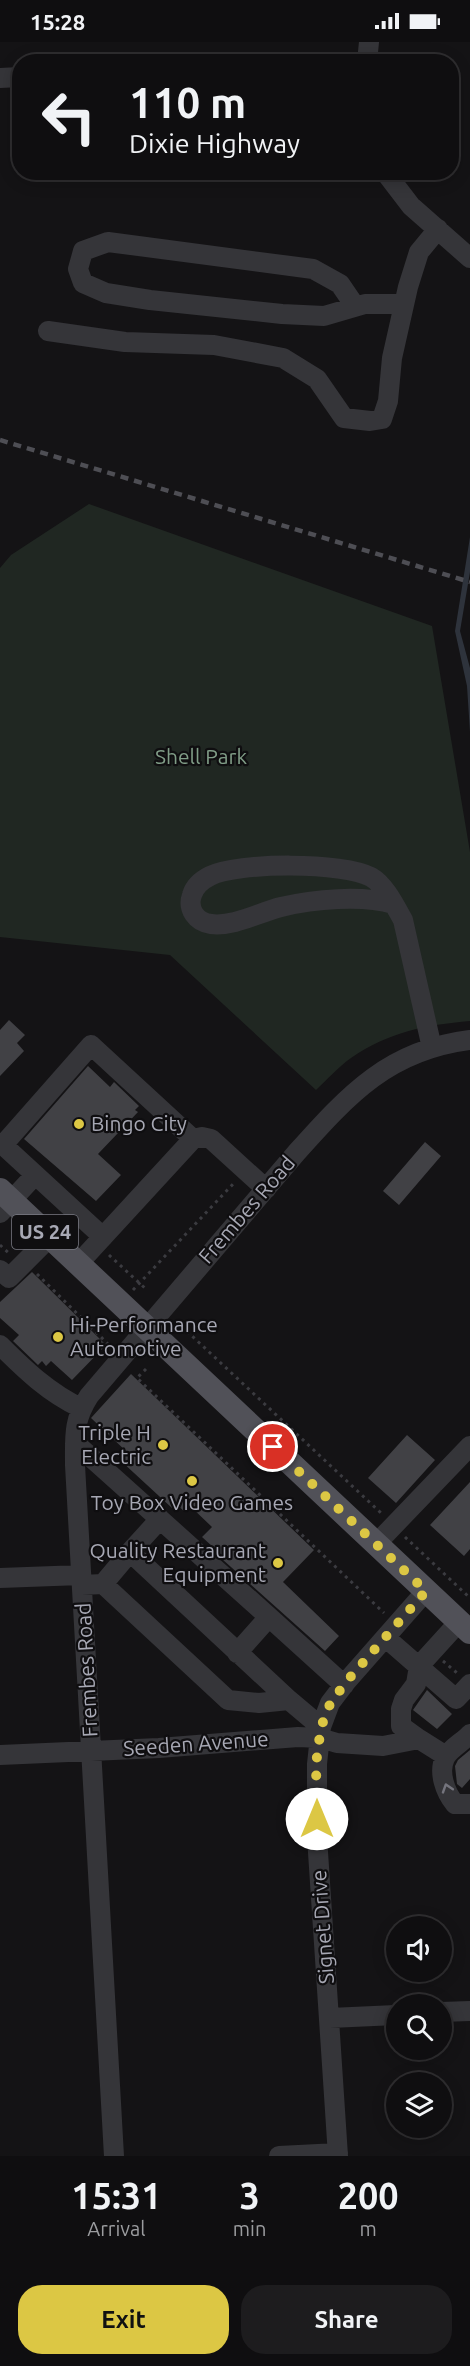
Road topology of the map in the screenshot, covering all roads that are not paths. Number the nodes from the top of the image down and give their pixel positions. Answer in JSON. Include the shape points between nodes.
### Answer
{"nodes":[{"id":1,"x":391,"y":180,"type":"edge"},
{"id":2,"x":438,"y":230,"type":"junction"},
{"id":3,"x":470,"y":258,"type":"edge"},
{"id":4,"x":404,"y":304,"type":"junction"},
{"id":5,"x":355,"y":306,"type":"junction"},
{"id":6,"x":48,"y":331,"type":"dead end"},
{"id":7,"x":394,"y":904,"type":"junction"},
{"id":8,"x":470,"y":1040,"type":"edge"},
{"id":9,"x":432,"y":1047,"type":"junction"},
{"id":10,"x":193,"y":1139,"type":"junction"},
{"id":11,"x":35,"y":1174,"type":"junction"},
{"id":12,"x":266,"y":1189,"type":"junction"},
{"id":13,"x":4,"y":1201,"type":"edge"},
{"id":14,"x":50,"y":1237,"type":"junction"},
{"id":15,"x":103,"y":1237,"type":"junction"},
{"id":16,"x":78,"y":1264,"type":"junction"},
{"id":17,"x":0,"y":1270,"type":"edge"},
{"id":18,"x":146,"y":1328,"type":"junction"},
{"id":19,"x":0,"y":1345,"type":"edge"},
{"id":20,"x":81,"y":1408,"type":"junction"},
{"id":21,"x":75,"y":1443,"type":"junction"},
{"id":22,"x":470,"y":1446,"type":"edge"},
{"id":23,"x":160,"y":1519,"type":"junction"},
{"id":24,"x":376,"y":1544,"type":"junction"},
{"id":25,"x":130,"y":1552,"type":"junction"},
{"id":26,"x":0,"y":1578,"type":"edge"},
{"id":27,"x":82,"y":1580,"type":"junction"},
{"id":28,"x":103,"y":1584,"type":"junction"},
{"id":29,"x":426,"y":1591,"type":"junction"},
{"id":30,"x":269,"y":1617,"type":"junction"},
{"id":31,"x":465,"y":1627,"type":"edge"},
{"id":32,"x":386,"y":1638,"type":"junction"},
{"id":33,"x":237,"y":1653,"type":"junction"},
{"id":34,"x":419,"y":1666,"type":"junction"},
{"id":35,"x":470,"y":1684,"type":"edge"},
{"id":36,"x":344,"y":1685,"type":"junction"},
{"id":37,"x":289,"y":1700,"type":"junction"},
{"id":38,"x":320,"y":1732,"type":"junction"},
{"id":39,"x":470,"y":1734,"type":"edge"},
{"id":40,"x":419,"y":1739,"type":"junction"},
{"id":41,"x":92,"y":1751,"type":"junction"},
{"id":42,"x":0,"y":1755,"type":"edge"},
{"id":43,"x":446,"y":1756,"type":"junction"},
{"id":44,"x":470,"y":1804,"type":"edge"},
{"id":45,"x":470,"y":2011,"type":"edge"},
{"id":46,"x":452,"y":2012,"type":"edge"},
{"id":47,"x":386,"y":2015,"type":"edge"},
{"id":48,"x":330,"y":2018,"type":"junction"},
{"id":49,"x":338,"y":2155,"type":"edge"},
{"id":50,"x":114,"y":2156,"type":"edge"},
{"id":51,"x":279,"y":2156,"type":"edge"}],
"edges":[{"from":1,"to":2,"type":"street","via":[[411,206]]},
{"from":2,"to":3,"type":"street"},
{"from":2,"to":4,"type":"street","via":[[419,252]]},
{"from":4,"to":5,"type":"street"},
{"from":4,"to":6,"type":"street","via":[[388,400],[382,418],[370,421],[344,418],[317,379],[283,358],[214,345],[125,342]]},
{"from":5,"to":5,"type":"street","via":[[324,316],[150,300],[106,293],[83,283],[78,269],[83,250],[108,242],[313,269],[340,284]]},
{"from":7,"to":7,"type":"street","via":[[372,877],[360,872],[284,865],[222,870],[201,880],[190,904],[192,913],[211,924],[310,902],[374,899]]},
{"from":7,"to":9,"type":"street","via":[[404,920]]},
{"from":8,"to":9,"type":"street","name":"Frembes Road"},
{"from":9,"to":12,"type":"street","name":"Frembes Road","via":[[360,1086]]},
{"from":10,"to":11,"type":"street","via":[[91,1045],[3,1144]]},
{"from":10,"to":12,"type":"street","via":[[211,1139]]},
{"from":10,"to":15,"type":"street"},
{"from":11,"to":13,"type":"street"},
{"from":11,"to":15,"type":"street"},
{"from":12,"to":18,"type":"street","name":"Frembes Road"},
{"from":13,"to":14,"type":"main road","number":"US 24"},
{"from":14,"to":16,"type":"main road","number":"US 24"},
{"from":14,"to":17,"type":"street","via":[[9,1278]]},
{"from":15,"to":16,"type":"street"},
{"from":16,"to":18,"type":"main road","number":"US 24"},
{"from":18,"to":20,"type":"street","name":"Frembes Road"},
{"from":18,"to":24,"type":"main road","number":"US 24"},
{"from":19,"to":20,"type":"street","via":[[38,1382]]},
{"from":20,"to":21,"type":"street","name":"Frembes Road"},
{"from":21,"to":23,"type":"street"},
{"from":21,"to":27,"type":"street","name":"Frembes Road"},
{"from":22,"to":24,"type":"street"},
{"from":23,"to":25,"type":"street"},
{"from":23,"to":30,"type":"street"},
{"from":24,"to":29,"type":"main road","number":"US 24"},
{"from":25,"to":28,"type":"street"},
{"from":25,"to":33,"type":"street"},
{"from":26,"to":27,"type":"street"},
{"from":27,"to":28,"type":"street"},
{"from":27,"to":41,"type":"street","name":"Frembes Road"},
{"from":28,"to":37,"type":"street","via":[[228,1700]]},
{"from":29,"to":31,"type":"main road","number":"US 24"},
{"from":29,"to":32,"type":"street","name":"Signet Drive"},
{"from":30,"to":33,"type":"street"},
{"from":30,"to":36,"type":"street"},
{"from":31,"to":34,"type":"street"},
{"from":32,"to":34,"type":"street"},
{"from":32,"to":36,"type":"street","name":"Signet Drive"},
{"from":33,"to":37,"type":"street"},
{"from":34,"to":35,"type":"street","via":[[456,1699]]},
{"from":34,"to":40,"type":"street","via":[[416,1684],[404,1700],[399,1719],[401,1726]]},
{"from":36,"to":38,"type":"street","name":"Signet Drive","via":[[330,1704]]},
{"from":37,"to":38,"type":"street"},
{"from":38,"to":40,"type":"street","name":"Seeden Avenue","via":[[337,1743],[383,1746]]},
{"from":38,"to":41,"type":"street","name":"Seeden Avenue"},
{"from":38,"to":48,"type":"street","name":"Signet Drive","via":[[316,1764],[317,1838]]},
{"from":39,"to":43,"type":"street"},
{"from":40,"to":43,"type":"street"},
{"from":41,"to":42,"type":"street","name":"Seeden Avenue"},
{"from":41,"to":50,"type":"street","name":"Frembes Road"},
{"from":44,"to":43,"type":"street","one_way":true,"via":[[455,1804],[449,1797],[443,1767]]},
{"from":45,"to":46,"type":"street"},
{"from":47,"to":48,"type":"street"},
{"from":48,"to":49,"type":"street","name":"Signet Drive"},
{"from":49,"to":51,"type":"street"}]}
